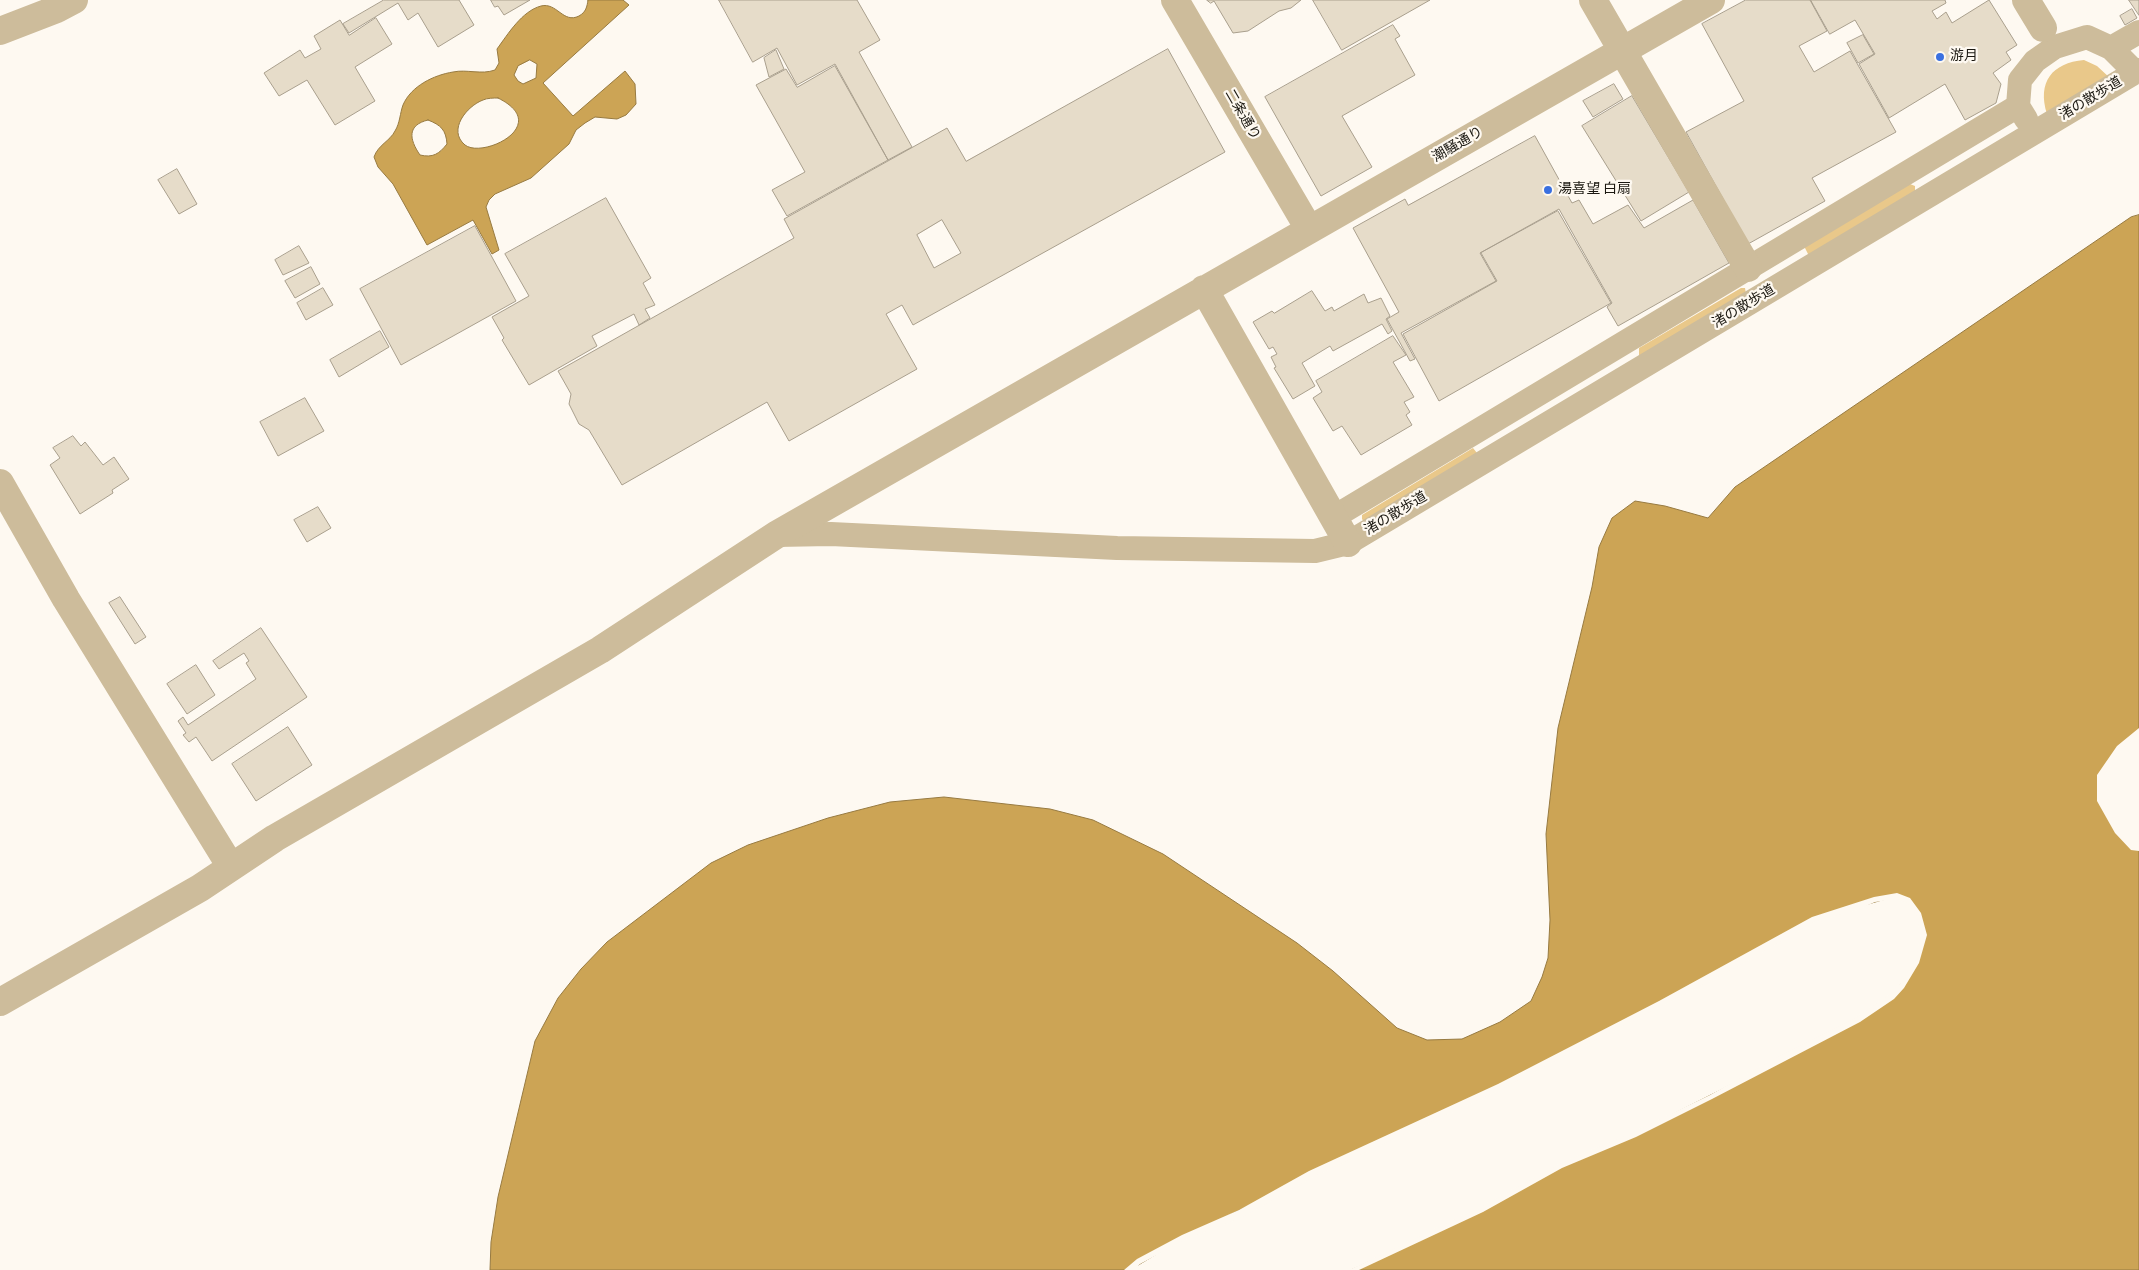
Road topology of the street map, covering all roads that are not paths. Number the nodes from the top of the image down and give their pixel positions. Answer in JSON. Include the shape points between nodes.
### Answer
{"nodes":[{"id":1,"x":74,"y":0,"type":"edge"},
{"id":2,"x":1175,"y":0,"type":"edge"},
{"id":3,"x":1593,"y":0,"type":"edge"},
{"id":4,"x":1711,"y":0,"type":"edge"},
{"id":5,"x":2026,"y":0,"type":"edge"},
{"id":6,"x":0,"y":31,"type":"edge"},
{"id":7,"x":2139,"y":32,"type":"edge"},
{"id":8,"x":2049,"y":38,"type":"junction"},
{"id":9,"x":2111,"y":48,"type":"junction"},
{"id":10,"x":1621,"y":51,"type":"junction"},
{"id":11,"x":2137,"y":71,"type":"edge"},
{"id":12,"x":2018,"y":106,"type":"junction"},
{"id":13,"x":2034,"y":134,"type":"junction"},
{"id":14,"x":1912,"y":170,"type":"junction"},
{"id":15,"x":1927,"y":197,"type":"junction"},
{"id":16,"x":1309,"y":229,"type":"junction"},
{"id":17,"x":1748,"y":268,"type":"junction"},
{"id":18,"x":1204,"y":289,"type":"junction"},
{"id":19,"x":1764,"y":295,"type":"junction"},
{"id":20,"x":1594,"y":360,"type":"junction"},
{"id":21,"x":1609,"y":387,"type":"junction"},
{"id":22,"x":1488,"y":424,"type":"junction"},
{"id":23,"x":1503,"y":450,"type":"junction"},
{"id":24,"x":0,"y":483,"type":"edge"},
{"id":25,"x":1334,"y":517,"type":"junction"},
{"id":26,"x":776,"y":535,"type":"junction"},
{"id":27,"x":1348,"y":543,"type":"junction"},
{"id":28,"x":231,"y":867,"type":"junction"},
{"id":29,"x":0,"y":1002,"type":"edge"}],
"edges":[{"from":1,"to":6,"type":"street"},
{"from":2,"to":16,"type":"street","name":"二条通り"},
{"from":3,"to":10,"type":"street"},
{"from":4,"to":10,"type":"street","name":"潮騒通り"},
{"from":5,"to":8,"type":"street"},
{"from":7,"to":9,"type":"lane"},
{"from":8,"to":9,"type":"lane","via":[[2088,38]]},
{"from":8,"to":12,"type":"lane","via":[[2020,80]]},
{"from":9,"to":11,"type":"lane"},
{"from":10,"to":16,"type":"street","name":"潮騒通り"},
{"from":10,"to":17,"type":"street"},
{"from":11,"to":13,"type":"lane","name":"渚の散歩道"},
{"from":12,"to":13,"type":"lane"},
{"from":12,"to":14,"type":"lane"},
{"from":13,"to":15,"type":"lane","name":"渚の散歩道"},
{"from":14,"to":15,"type":"lane"},
{"from":14,"to":17,"type":"lane"},
{"from":15,"to":19,"type":"lane","name":"渚の散歩道"},
{"from":16,"to":18,"type":"street","name":"潮騒通り"},
{"from":17,"to":19,"type":"lane"},
{"from":17,"to":20,"type":"lane"},
{"from":18,"to":25,"type":"street"},
{"from":18,"to":26,"type":"street","name":"潮騒通り"},
{"from":19,"to":21,"type":"lane","name":"渚の散歩道"},
{"from":20,"to":21,"type":"lane"},
{"from":20,"to":22,"type":"lane"},
{"from":21,"to":23,"type":"lane","name":"渚の散歩道"},
{"from":22,"to":23,"type":"lane"},
{"from":22,"to":25,"type":"lane"},
{"from":23,"to":27,"type":"lane","name":"渚の散歩道"},
{"from":24,"to":28,"type":"street","via":[[66,599]]},
{"from":25,"to":27,"type":"street"},
{"from":26,"to":27,"type":"lane","name":"渚の散歩道","via":[[831,534],[1117,548],[1315,551]]},
{"from":26,"to":28,"type":"street","name":"潮騒通り","via":[[600,650]]},
{"from":28,"to":29,"type":"street","name":"潮騒通り"}]}
